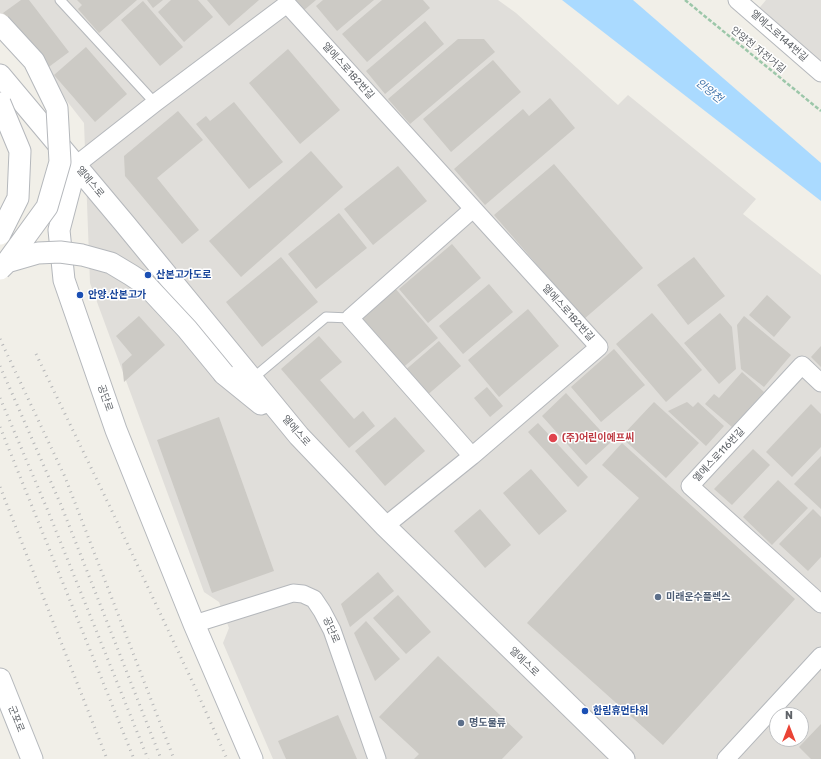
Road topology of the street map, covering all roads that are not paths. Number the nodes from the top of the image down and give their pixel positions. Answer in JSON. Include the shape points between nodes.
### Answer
{"nodes":[{"id":1,"x":60,"y":0,"type":"edge"},
{"id":2,"x":737,"y":0,"type":"edge"},
{"id":3,"x":285,"y":2,"type":"edge"},
{"id":4,"x":0,"y":24,"type":"edge"},
{"id":5,"x":821,"y":73,"type":"edge"},
{"id":6,"x":0,"y":75,"type":"edge"},
{"id":7,"x":0,"y":103,"type":"edge"},
{"id":8,"x":155,"y":103,"type":"junction"},
{"id":9,"x":76,"y":165,"type":"junction"},
{"id":10,"x":473,"y":209,"type":"junction"},
{"id":11,"x":0,"y":234,"type":"edge"},
{"id":12,"x":4,"y":265,"type":"edge"},
{"id":13,"x":350,"y":318,"type":"junction"},
{"id":14,"x":252,"y":379,"type":"junction"},
{"id":15,"x":821,"y":383,"type":"edge"},
{"id":16,"x":299,"y":436,"type":"junction"},
{"id":17,"x":472,"y":456,"type":"junction"},
{"id":18,"x":385,"y":526,"type":"junction"},
{"id":19,"x":821,"y":604,"type":"edge"},
{"id":20,"x":194,"y":624,"type":"junction"},
{"id":21,"x":821,"y":656,"type":"edge"},
{"id":22,"x":0,"y":679,"type":"edge"},
{"id":23,"x":32,"y":759,"type":"edge"},
{"id":24,"x":252,"y":759,"type":"edge"},
{"id":25,"x":377,"y":759,"type":"edge"},
{"id":26,"x":624,"y":759,"type":"edge"},
{"id":27,"x":726,"y":759,"type":"edge"}],
"edges":[{"from":1,"to":8,"type":"lane"},
{"from":2,"to":5,"type":"street","name":"엘에스로144번길"},
{"from":3,"to":8,"type":"street","name":"엘에스로182번길"},
{"from":3,"to":10,"type":"street","name":"엘에스로182번길"},
{"from":4,"to":12,"type":"street","bridge":true,"via":[[34,61],[57,108],[60,162],[47,207]]},
{"from":6,"to":9,"type":"street","name":"엘에스로"},
{"from":7,"to":11,"type":"street","bridge":true,"via":[[20,151],[18,198]]},
{"from":8,"to":9,"type":"street","name":"엘에스로182번길"},
{"from":9,"to":14,"type":"street","name":"엘에스로"},
{"from":9,"to":20,"type":"street","name":"공단로","via":[[58,230],[64,280],[116,430]]},
{"from":10,"to":13,"type":"street"},
{"from":10,"to":17,"type":"street","name":"엘에스로182번길","via":[[599,347]]},
{"from":12,"to":16,"type":"street","bridge":true,"via":[[38,253],[60,252],[111,263],[146,285],[187,328],[224,374]]},
{"from":13,"to":14,"type":"lane","via":[[326,317]]},
{"from":13,"to":17,"type":"street"},
{"from":14,"to":16,"type":"street","name":"엘에스로"},
{"from":15,"to":19,"type":"street","name":"엘에스로116번길","via":[[802,366],[690,486]]},
{"from":16,"to":18,"type":"street","name":"엘에스로"},
{"from":17,"to":18,"type":"street","name":"엘에스로182번길"},
{"from":18,"to":26,"type":"street","name":"엘에스로"},
{"from":20,"to":24,"type":"street","name":"공단로"},
{"from":20,"to":25,"type":"street","name":"공단로","via":[[293,593],[304,594],[314,599],[332,630]]},
{"from":21,"to":27,"type":"street"},
{"from":22,"to":23,"type":"street","name":"군포로"}]}
